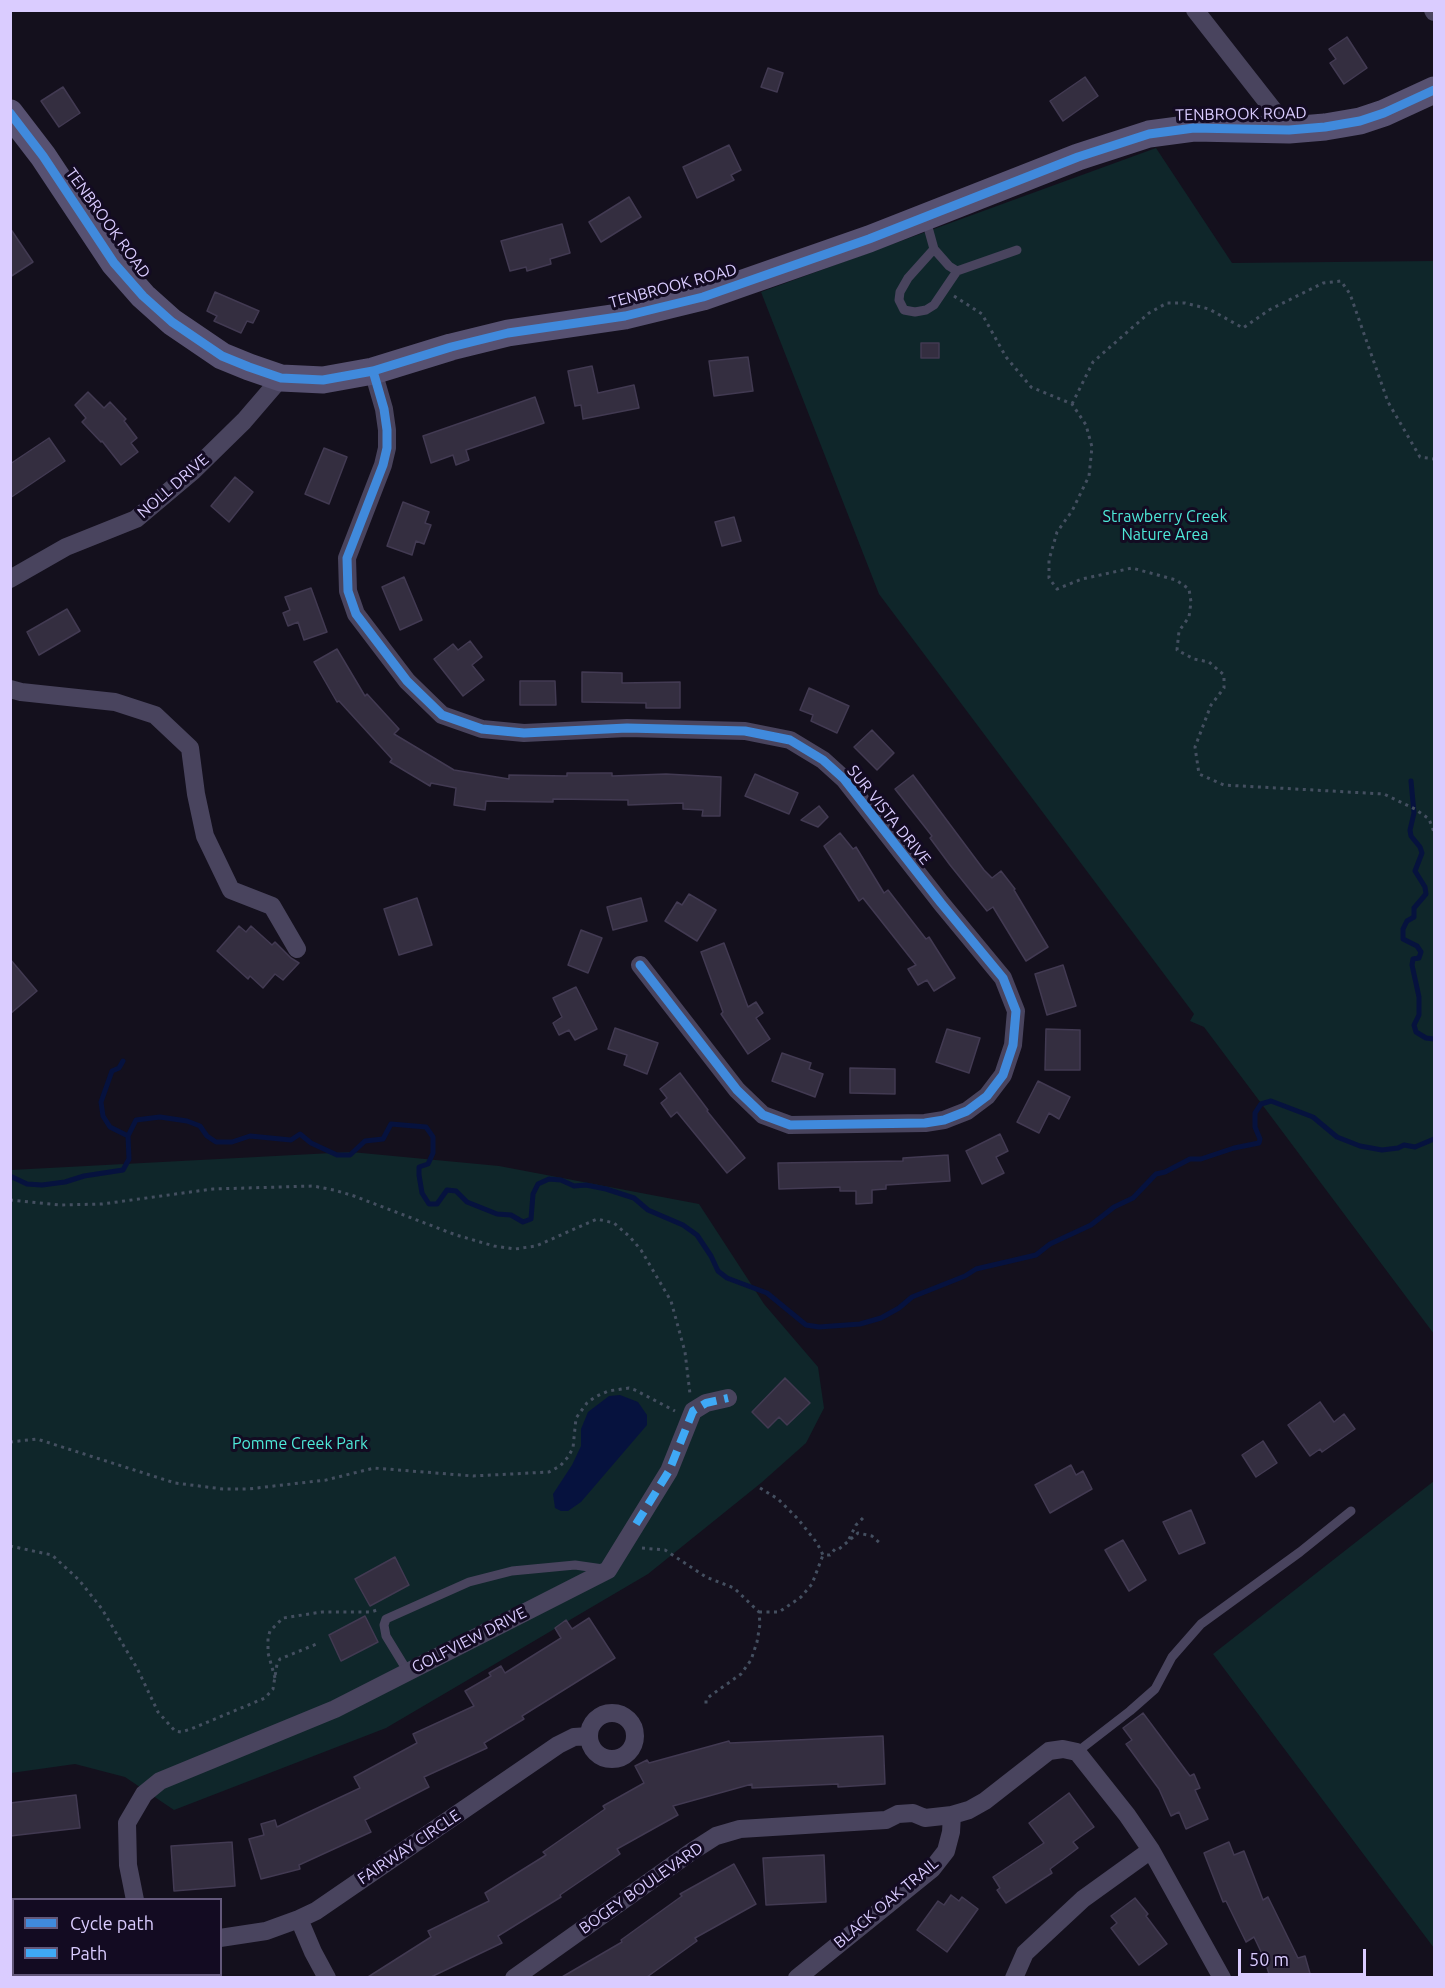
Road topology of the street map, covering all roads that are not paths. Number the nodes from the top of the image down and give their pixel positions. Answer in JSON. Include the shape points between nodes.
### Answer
{"nodes":[{"id":1,"x":1195,"y":10,"type":"edge"},
{"id":2,"x":1434,"y":90,"type":"edge"},
{"id":3,"x":10,"y":113,"type":"edge"},
{"id":4,"x":1289,"y":130,"type":"junction"},
{"id":5,"x":926,"y":218,"type":"junction"},
{"id":6,"x":934,"y":249,"type":"junction"},
{"id":7,"x":1017,"y":250,"type":"dead end"},
{"id":8,"x":957,"y":271,"type":"junction"},
{"id":9,"x":373,"y":371,"type":"junction"},
{"id":10,"x":281,"y":378,"type":"junction"},
{"id":11,"x":10,"y":579,"type":"edge"},
{"id":12,"x":10,"y":689,"type":"edge"},
{"id":13,"x":297,"y":949,"type":"dead end"},
{"id":14,"x":640,"y":965,"type":"dead end"},
{"id":15,"x":728,"y":1398,"type":"dead end"},
{"id":16,"x":1351,"y":1511,"type":"dead end"},
{"id":17,"x":608,"y":1570,"type":"junction"},
{"id":18,"x":408,"y":1672,"type":"junction"},
{"id":19,"x":589,"y":1736,"type":"dead end"},
{"id":20,"x":1077,"y":1752,"type":"junction"},
{"id":21,"x":952,"y":1815,"type":"junction"},
{"id":22,"x":1151,"y":1850,"type":"junction"},
{"id":23,"x":135,"y":1898,"type":"edge"},
{"id":24,"x":299,"y":1919,"type":"junction"},
{"id":25,"x":222,"y":1938,"type":"edge"},
{"id":26,"x":327,"y":1977,"type":"edge"},
{"id":27,"x":514,"y":1977,"type":"edge"},
{"id":28,"x":797,"y":1977,"type":"edge"},
{"id":29,"x":1014,"y":1977,"type":"edge"},
{"id":30,"x":1222,"y":1977,"type":"edge"}],
"edges":[{"from":1,"to":4,"type":"street"},
{"from":2,"to":4,"type":"street","name":"TENBROOK ROAD","via":[[1360,121]]},
{"from":3,"to":10,"type":"street","name":"TENBROOK ROAD","via":[[114,263],[143,296],[172,322],[222,356]]},
{"from":4,"to":5,"type":"street","name":"TENBROOK ROAD","via":[[1194,128],[1149,134],[1078,157]]},
{"from":5,"to":6,"type":"lane"},
{"from":5,"to":9,"type":"street","name":"TENBROOK ROAD","via":[[677,304],[625,316],[500,334]]},
{"from":6,"to":8,"type":"lane"},
{"from":6,"to":8,"type":"lane","via":[[904,283],[900,292],[904,310],[915,312],[934,305]]},
{"from":7,"to":8,"type":"lane"},
{"from":9,"to":10,"type":"street","name":"TENBROOK ROAD","via":[[322,380]]},
{"from":9,"to":14,"type":"street","name":"SUR VISTA DRIVE","via":[[384,409],[387,448],[347,558],[348,591],[356,614],[407,681],[442,715],[482,729],[524,733],[627,728],[745,731],[790,740],[823,760],[844,779],[1003,978],[1016,1011],[1013,1045],[1003,1075],[987,1096],[967,1111],[944,1120],[790,1125],[763,1115],[737,1090]]},
{"from":10,"to":11,"type":"street","name":"NOLL DRIVE","via":[[202,463],[136,519],[66,547]]},
{"from":12,"to":13,"type":"street","via":[[115,702],[155,715],[190,748],[205,836],[231,890],[272,906]]},
{"from":15,"to":17,"type":"street","via":[[706,1403],[691,1416],[669,1471]]},
{"from":16,"to":20,"type":"lane","via":[[1201,1624],[1172,1657],[1155,1689]]},
{"from":17,"to":18,"type":"street","name":"GOLFVIEW DRIVE"},
{"from":17,"to":18,"type":"lane","via":[[575,1565],[512,1571],[469,1582],[386,1619],[386,1636]]},
{"from":18,"to":23,"type":"street","name":"GOLFVIEW DRIVE","via":[[336,1709],[160,1781],[144,1794],[127,1823],[126,1845]]},
{"from":19,"to":24,"type":"street","name":"FAIRWAY CIRCLE","via":[[565,1740]]},
{"from":20,"to":21,"type":"street","name":"BOGEY BOULEVARD","via":[[1049,1751],[985,1801]]},
{"from":20,"to":22,"type":"street"},
{"from":21,"to":27,"type":"street","name":"BOGEY BOULEVARD","via":[[925,1818],[914,1825],[898,1826],[886,1820],[740,1829],[716,1836]]},
{"from":21,"to":28,"type":"street","name":"BLACK OAK TRAIL","via":[[946,1851],[932,1869]]},
{"from":22,"to":29,"type":"street","via":[[1083,1899],[1025,1953]]},
{"from":22,"to":30,"type":"street"},
{"from":24,"to":25,"type":"street","name":"FAIRWAY CIRCLE","via":[[266,1931]]},
{"from":24,"to":26,"type":"street"}]}
